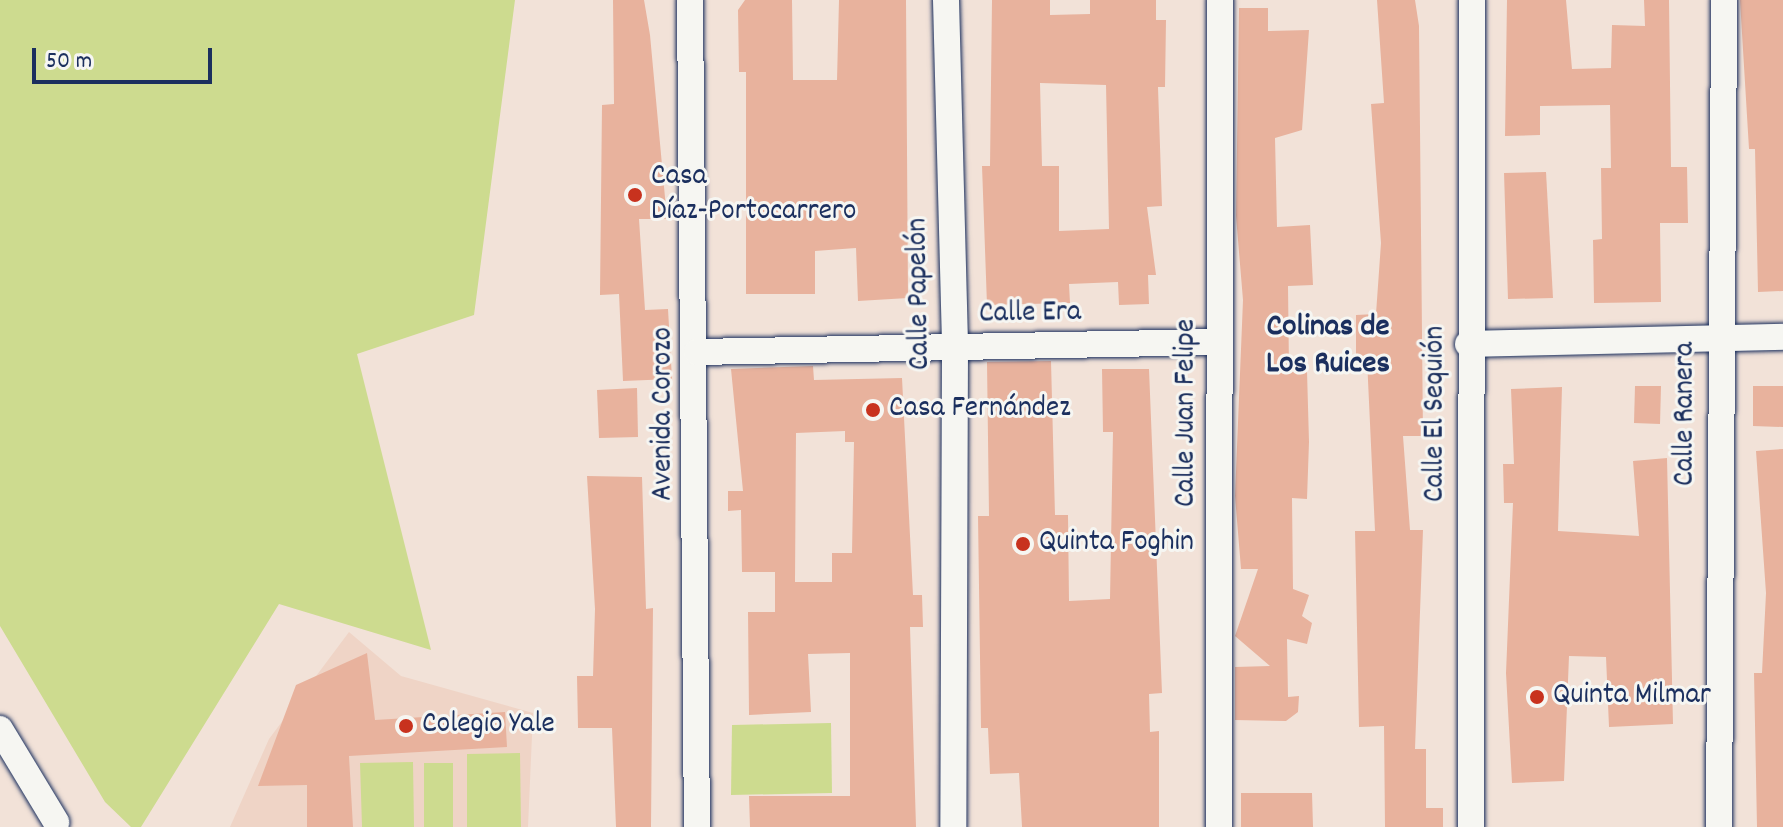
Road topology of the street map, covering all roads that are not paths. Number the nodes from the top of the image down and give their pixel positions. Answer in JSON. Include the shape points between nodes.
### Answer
{"nodes":[{"id":1,"x":690,"y":0,"type":"edge"},
{"id":2,"x":946,"y":0,"type":"edge"},
{"id":3,"x":1220,"y":0,"type":"edge"},
{"id":4,"x":1472,"y":0,"type":"edge"},
{"id":5,"x":1724,"y":0,"type":"edge"},
{"id":6,"x":1718,"y":337,"type":"junction"},
{"id":7,"x":1783,"y":337,"type":"edge"},
{"id":8,"x":1220,"y":342,"type":"junction"},
{"id":9,"x":1468,"y":344,"type":"junction"},
{"id":10,"x":955,"y":348,"type":"junction"},
{"id":11,"x":697,"y":352,"type":"junction"},
{"id":12,"x":0,"y":729,"type":"edge"},
{"id":13,"x":56,"y":822,"type":"dead end"},
{"id":14,"x":697,"y":827,"type":"edge"},
{"id":15,"x":953,"y":827,"type":"edge"},
{"id":16,"x":1219,"y":827,"type":"edge"},
{"id":17,"x":1471,"y":827,"type":"edge"},
{"id":18,"x":1719,"y":827,"type":"edge"}],
"edges":[{"from":1,"to":11,"type":"street","name":"Avenida Corozo"},
{"from":2,"to":10,"type":"street","name":"Calle Papelón"},
{"from":3,"to":8,"type":"street","name":"Calle Juan Felipe"},
{"from":4,"to":9,"type":"street","name":"Calle El Sequión"},
{"from":5,"to":6,"type":"street","name":"Calle Ranera"},
{"from":6,"to":7,"type":"street"},
{"from":6,"to":9,"type":"street"},
{"from":6,"to":18,"type":"street","name":"Calle Ranera"},
{"from":8,"to":10,"type":"street","name":"Calle Era"},
{"from":8,"to":16,"type":"street","name":"Calle Juan Felipe"},
{"from":9,"to":17,"type":"street","name":"Calle El Sequión"},
{"from":10,"to":11,"type":"street","name":"Calle Era"},
{"from":10,"to":15,"type":"street","name":"Calle Papelón"},
{"from":11,"to":14,"type":"street","name":"Avenida Corozo"},
{"from":12,"to":13,"type":"street"}]}
